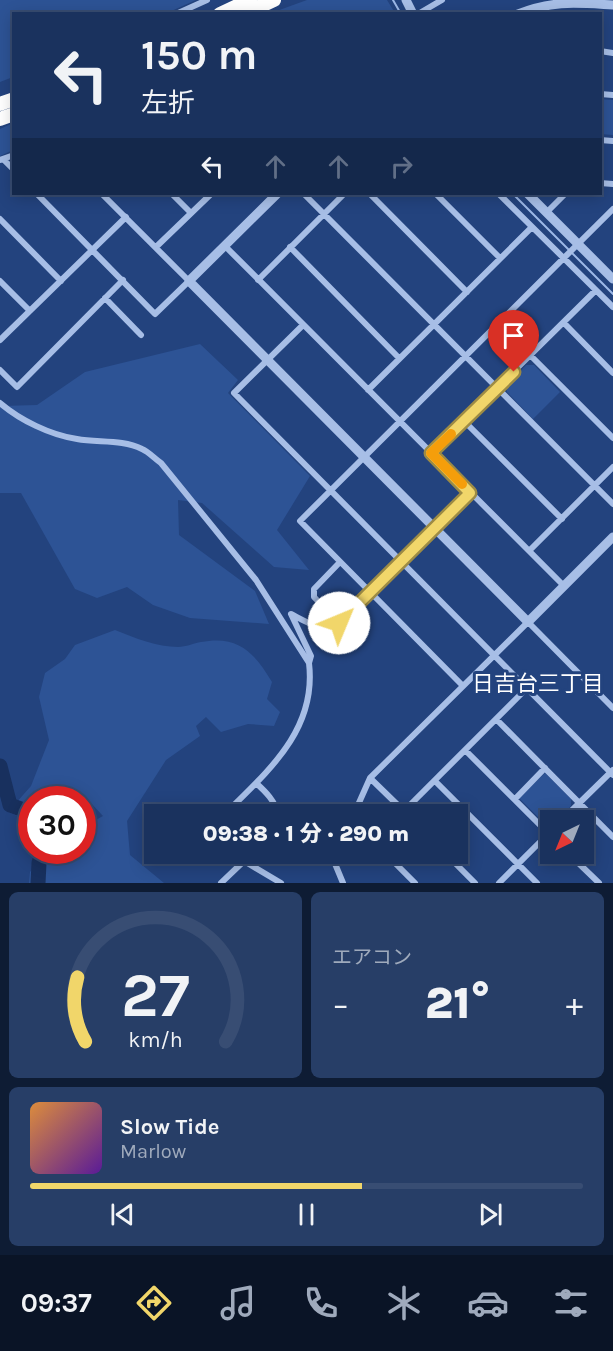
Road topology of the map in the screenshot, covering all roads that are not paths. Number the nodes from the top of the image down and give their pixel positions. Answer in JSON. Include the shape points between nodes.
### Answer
{"nodes":[{"id":1,"x":207,"y":0,"type":"edge"},
{"id":2,"x":250,"y":0,"type":"edge"},
{"id":3,"x":274,"y":0,"type":"edge"},
{"id":4,"x":442,"y":0,"type":"edge"},
{"id":5,"x":575,"y":1,"type":"edge"},
{"id":6,"x":613,"y":5,"type":"edge"},
{"id":7,"x":225,"y":11,"type":"edge"},
{"id":8,"x":180,"y":12,"type":"edge"},
{"id":9,"x":248,"y":12,"type":"edge"},
{"id":10,"x":265,"y":12,"type":"edge"},
{"id":11,"x":421,"y":12,"type":"edge"},
{"id":12,"x":524,"y":12,"type":"edge"},
{"id":13,"x":38,"y":195,"type":"edge"},
{"id":14,"x":49,"y":195,"type":"edge"},
{"id":15,"x":103,"y":195,"type":"edge"},
{"id":16,"x":173,"y":195,"type":"edge"},
{"id":17,"x":209,"y":195,"type":"edge"},
{"id":18,"x":276,"y":195,"type":"edge"},
{"id":19,"x":305,"y":195,"type":"edge"},
{"id":20,"x":343,"y":195,"type":"edge"},
{"id":21,"x":371,"y":195,"type":"edge"},
{"id":22,"x":437,"y":195,"type":"edge"},
{"id":23,"x":500,"y":195,"type":"edge"},
{"id":24,"x":529,"y":195,"type":"edge"},
{"id":25,"x":564,"y":195,"type":"edge"},
{"id":26,"x":44,"y":200,"type":"junction"},
{"id":27,"x":613,"y":209,"type":"edge"},
{"id":28,"x":547,"y":212,"type":"junction"},
{"id":29,"x":191,"y":213,"type":"junction"},
{"id":30,"x":324,"y":213,"type":"junction"},
{"id":31,"x":126,"y":217,"type":"junction"},
{"id":32,"x":0,"y":219,"type":"edge"},
{"id":33,"x":532,"y":227,"type":"junction"},
{"id":34,"x":225,"y":246,"type":"junction"},
{"id":35,"x":291,"y":247,"type":"junction"},
{"id":36,"x":156,"y":248,"type":"junction"},
{"id":37,"x":92,"y":250,"type":"junction"},
{"id":38,"x":571,"y":251,"type":"junction"},
{"id":39,"x":500,"y":258,"type":"junction"},
{"id":40,"x":612,"y":276,"type":"edge"},
{"id":41,"x":123,"y":280,"type":"junction"},
{"id":42,"x":258,"y":280,"type":"junction"},
{"id":43,"x":0,"y":281,"type":"edge"},
{"id":44,"x":61,"y":281,"type":"junction"},
{"id":45,"x":189,"y":281,"type":"junction"},
{"id":46,"x":596,"y":290,"type":"junction"},
{"id":47,"x":466,"y":292,"type":"junction"},
{"id":48,"x":105,"y":298,"type":"junction"},
{"id":49,"x":613,"y":307,"type":"edge"},
{"id":50,"x":30,"y":311,"type":"junction"},
{"id":51,"x":564,"y":323,"type":"junction"},
{"id":52,"x":303,"y":324,"type":"junction"},
{"id":53,"x":434,"y":324,"type":"junction"},
{"id":54,"x":141,"y":335,"type":"dead end"},
{"id":55,"x":0,"y":340,"type":"edge"},
{"id":56,"x":466,"y":356,"type":"junction"},
{"id":57,"x":531,"y":356,"type":"junction"},
{"id":58,"x":399,"y":358,"type":"junction"},
{"id":59,"x":268,"y":360,"type":"junction"},
{"id":60,"x":0,"y":370,"type":"edge"},
{"id":61,"x":613,"y":373,"type":"edge"},
{"id":62,"x":498,"y":388,"type":"junction"},
{"id":63,"x":368,"y":390,"type":"junction"},
{"id":64,"x":0,"y":403,"type":"edge"},
{"id":65,"x":464,"y":421,"type":"junction"},
{"id":66,"x":400,"y":422,"type":"junction"},
{"id":67,"x":613,"y":438,"type":"edge"},
{"id":68,"x":431,"y":453,"type":"junction"},
{"id":69,"x":364,"y":457,"type":"junction"},
{"id":70,"x":613,"y":467,"type":"edge"},
{"id":71,"x":595,"y":486,"type":"junction"},
{"id":72,"x":331,"y":491,"type":"junction"},
{"id":73,"x":470,"y":493,"type":"junction"},
{"id":74,"x":613,"y":504,"type":"edge"},
{"id":75,"x":562,"y":519,"type":"junction"},
{"id":76,"x":435,"y":528,"type":"junction"},
{"id":77,"x":613,"y":537,"type":"edge"},
{"id":78,"x":529,"y":551,"type":"junction"},
{"id":79,"x":340,"y":562,"type":"junction"},
{"id":80,"x":401,"y":562,"type":"junction"},
{"id":81,"x":564,"y":586,"type":"junction"},
{"id":82,"x":370,"y":592,"type":"junction"},
{"id":83,"x":528,"y":622,"type":"junction"},
{"id":84,"x":339,"y":623,"type":"junction"},
{"id":85,"x":494,"y":655,"type":"junction"},
{"id":86,"x":309,"y":663,"type":"junction"},
{"id":87,"x":463,"y":686,"type":"junction"},
{"id":88,"x":527,"y":688,"type":"junction"},
{"id":89,"x":613,"y":708,"type":"edge"},
{"id":90,"x":496,"y":719,"type":"junction"},
{"id":91,"x":465,"y":750,"type":"junction"},
{"id":92,"x":545,"y":768,"type":"junction"},
{"id":93,"x":612,"y":772,"type":"edge"},
{"id":94,"x":370,"y":778,"type":"junction"},
{"id":95,"x":435,"y":781,"type":"junction"},
{"id":96,"x":256,"y":783,"type":"junction"},
{"id":97,"x":515,"y":800,"type":"junction"},
{"id":98,"x":579,"y":803,"type":"junction"},
{"id":99,"x":235,"y":804,"type":"edge"},
{"id":100,"x":275,"y":804,"type":"edge"},
{"id":101,"x":358,"y":804,"type":"edge"},
{"id":102,"x":397,"y":804,"type":"edge"},
{"id":103,"x":414,"y":804,"type":"edge"},
{"id":104,"x":572,"y":810,"type":"edge"},
{"id":105,"x":540,"y":824,"type":"edge"},
{"id":106,"x":613,"y":837,"type":"edge"},
{"id":107,"x":540,"y":843,"type":"edge"},
{"id":108,"x":241,"y":864,"type":"edge"},
{"id":109,"x":249,"y":864,"type":"edge"},
{"id":110,"x":335,"y":864,"type":"edge"},
{"id":111,"x":396,"y":864,"type":"edge"},
{"id":112,"x":456,"y":864,"type":"edge"},
{"id":113,"x":518,"y":864,"type":"junction"},
{"id":114,"x":579,"y":864,"type":"edge"},
{"id":115,"x":222,"y":883,"type":"edge"},
{"id":116,"x":281,"y":883,"type":"edge"},
{"id":117,"x":343,"y":883,"type":"edge"},
{"id":118,"x":415,"y":883,"type":"edge"},
{"id":119,"x":475,"y":883,"type":"edge"},
{"id":120,"x":499,"y":883,"type":"edge"},
{"id":121,"x":537,"y":883,"type":"edge"},
{"id":122,"x":599,"y":883,"type":"edge"}],
"edges":[{"from":1,"to":8,"type":"street"},
{"from":2,"to":7,"type":"highway"},
{"from":2,"to":10,"type":"street"},
{"from":3,"to":9,"type":"highway","bridge":true},
{"from":4,"to":11,"type":"street"},
{"from":5,"to":6,"type":"street"},
{"from":5,"to":12,"type":"street","via":[[551,3]]},
{"from":13,"to":26,"type":"street"},
{"from":14,"to":26,"type":"street"},
{"from":15,"to":31,"type":"street"},
{"from":16,"to":29,"type":"street"},
{"from":17,"to":29,"type":"street"},
{"from":18,"to":34,"type":"street"},
{"from":19,"to":30,"type":"street"},
{"from":20,"to":30,"type":"street"},
{"from":21,"to":47,"type":"street"},
{"from":22,"to":39,"type":"street"},
{"from":23,"to":33,"type":"street"},
{"from":24,"to":28,"type":"street"},
{"from":25,"to":28,"type":"street"},
{"from":26,"to":37,"type":"street"},
{"from":27,"to":38,"type":"street"},
{"from":28,"to":38,"type":"street"},
{"from":29,"to":36,"type":"street"},
{"from":30,"to":35,"type":"street"},
{"from":30,"to":53,"type":"street"},
{"from":31,"to":36,"type":"street"},
{"from":31,"to":37,"type":"street"},
{"from":32,"to":44,"type":"street"},
{"from":33,"to":38,"type":"street"},
{"from":33,"to":39,"type":"street"},
{"from":34,"to":42,"type":"street"},
{"from":34,"to":45,"type":"street"},
{"from":35,"to":42,"type":"street"},
{"from":35,"to":58,"type":"street"},
{"from":36,"to":45,"type":"street"},
{"from":37,"to":41,"type":"street"},
{"from":37,"to":44,"type":"street"},
{"from":38,"to":40,"type":"street"},
{"from":38,"to":46,"type":"street"},
{"from":38,"to":56,"type":"street"},
{"from":39,"to":47,"type":"street"},
{"from":41,"to":45,"type":"street","via":[[155,314]]},
{"from":41,"to":48,"type":"street"},
{"from":42,"to":52,"type":"street"},
{"from":43,"to":50,"type":"street"},
{"from":44,"to":50,"type":"street"},
{"from":45,"to":59,"type":"street"},
{"from":46,"to":49,"type":"street"},
{"from":46,"to":51,"type":"street"},
{"from":47,"to":53,"type":"street"},
{"from":48,"to":54,"type":"street"},
{"from":48,"to":60,"type":"street","via":[[17,387]]},
{"from":50,"to":55,"type":"street"},
{"from":51,"to":57,"type":"street"},
{"from":51,"to":61,"type":"street"},
{"from":52,"to":59,"type":"street"},
{"from":52,"to":63,"type":"street"},
{"from":53,"to":56,"type":"street"},
{"from":53,"to":58,"type":"street"},
{"from":56,"to":62,"type":"street"},
{"from":56,"to":66,"type":"street"},
{"from":57,"to":62,"type":"street"},
{"from":57,"to":67,"type":"street"},
{"from":58,"to":63,"type":"street"},
{"from":59,"to":69,"type":"street"},
{"from":59,"to":72,"type":"street","via":[[234,393]]},
{"from":62,"to":65,"type":"street"},
{"from":62,"to":71,"type":"street"},
{"from":63,"to":66,"type":"street"},
{"from":64,"to":86,"type":"street","via":[[23,419],[58,434],[142,449],[161,464],[256,580]]},
{"from":65,"to":68,"type":"street"},
{"from":65,"to":75,"type":"street"},
{"from":66,"to":68,"type":"street"},
{"from":66,"to":69,"type":"street"},
{"from":68,"to":73,"type":"street"},
{"from":69,"to":72,"type":"street"},
{"from":69,"to":76,"type":"street"},
{"from":70,"to":71,"type":"street"},
{"from":71,"to":74,"type":"street"},
{"from":71,"to":75,"type":"street"},
{"from":72,"to":79,"type":"street","via":[[300,521]]},
{"from":72,"to":80,"type":"street"},
{"from":73,"to":76,"type":"street"},
{"from":73,"to":78,"type":"street"},
{"from":75,"to":78,"type":"street"},
{"from":76,"to":80,"type":"street"},
{"from":76,"to":83,"type":"street"},
{"from":77,"to":81,"type":"street"},
{"from":78,"to":81,"type":"street"},
{"from":79,"to":82,"type":"street"},
{"from":79,"to":84,"type":"street","via":[[314,589],[314,597]]},
{"from":80,"to":82,"type":"street"},
{"from":80,"to":85,"type":"street"},
{"from":81,"to":83,"type":"street"},
{"from":82,"to":84,"type":"street"},
{"from":82,"to":87,"type":"street"},
{"from":83,"to":85,"type":"street"},
{"from":83,"to":89,"type":"street"},
{"from":84,"to":86,"type":"street","via":[[324,629],[291,614],[311,656]]},
{"from":85,"to":87,"type":"street"},
{"from":85,"to":88,"type":"street"},
{"from":86,"to":96,"type":"street","via":[[311,677],[301,723],[287,749]]},
{"from":87,"to":94,"type":"street"},
{"from":88,"to":90,"type":"street"},
{"from":88,"to":93,"type":"street"},
{"from":90,"to":91,"type":"street"},
{"from":90,"to":92,"type":"street"},
{"from":91,"to":95,"type":"street"},
{"from":91,"to":97,"type":"street"},
{"from":92,"to":97,"type":"street"},
{"from":92,"to":98,"type":"street"},
{"from":93,"to":98,"type":"street"},
{"from":94,"to":101,"type":"street"},
{"from":94,"to":102,"type":"street"},
{"from":95,"to":103,"type":"street"},
{"from":95,"to":113,"type":"street"},
{"from":96,"to":99,"type":"street"},
{"from":96,"to":100,"type":"street"},
{"from":97,"to":105,"type":"street"},
{"from":98,"to":104,"type":"street"},
{"from":98,"to":106,"type":"street"},
{"from":107,"to":113,"type":"street"},
{"from":108,"to":115,"type":"street"},
{"from":109,"to":116,"type":"street"},
{"from":110,"to":117,"type":"street"},
{"from":111,"to":118,"type":"street"},
{"from":112,"to":119,"type":"street"},
{"from":113,"to":120,"type":"street"},
{"from":113,"to":121,"type":"street"},
{"from":114,"to":122,"type":"street"}]}
